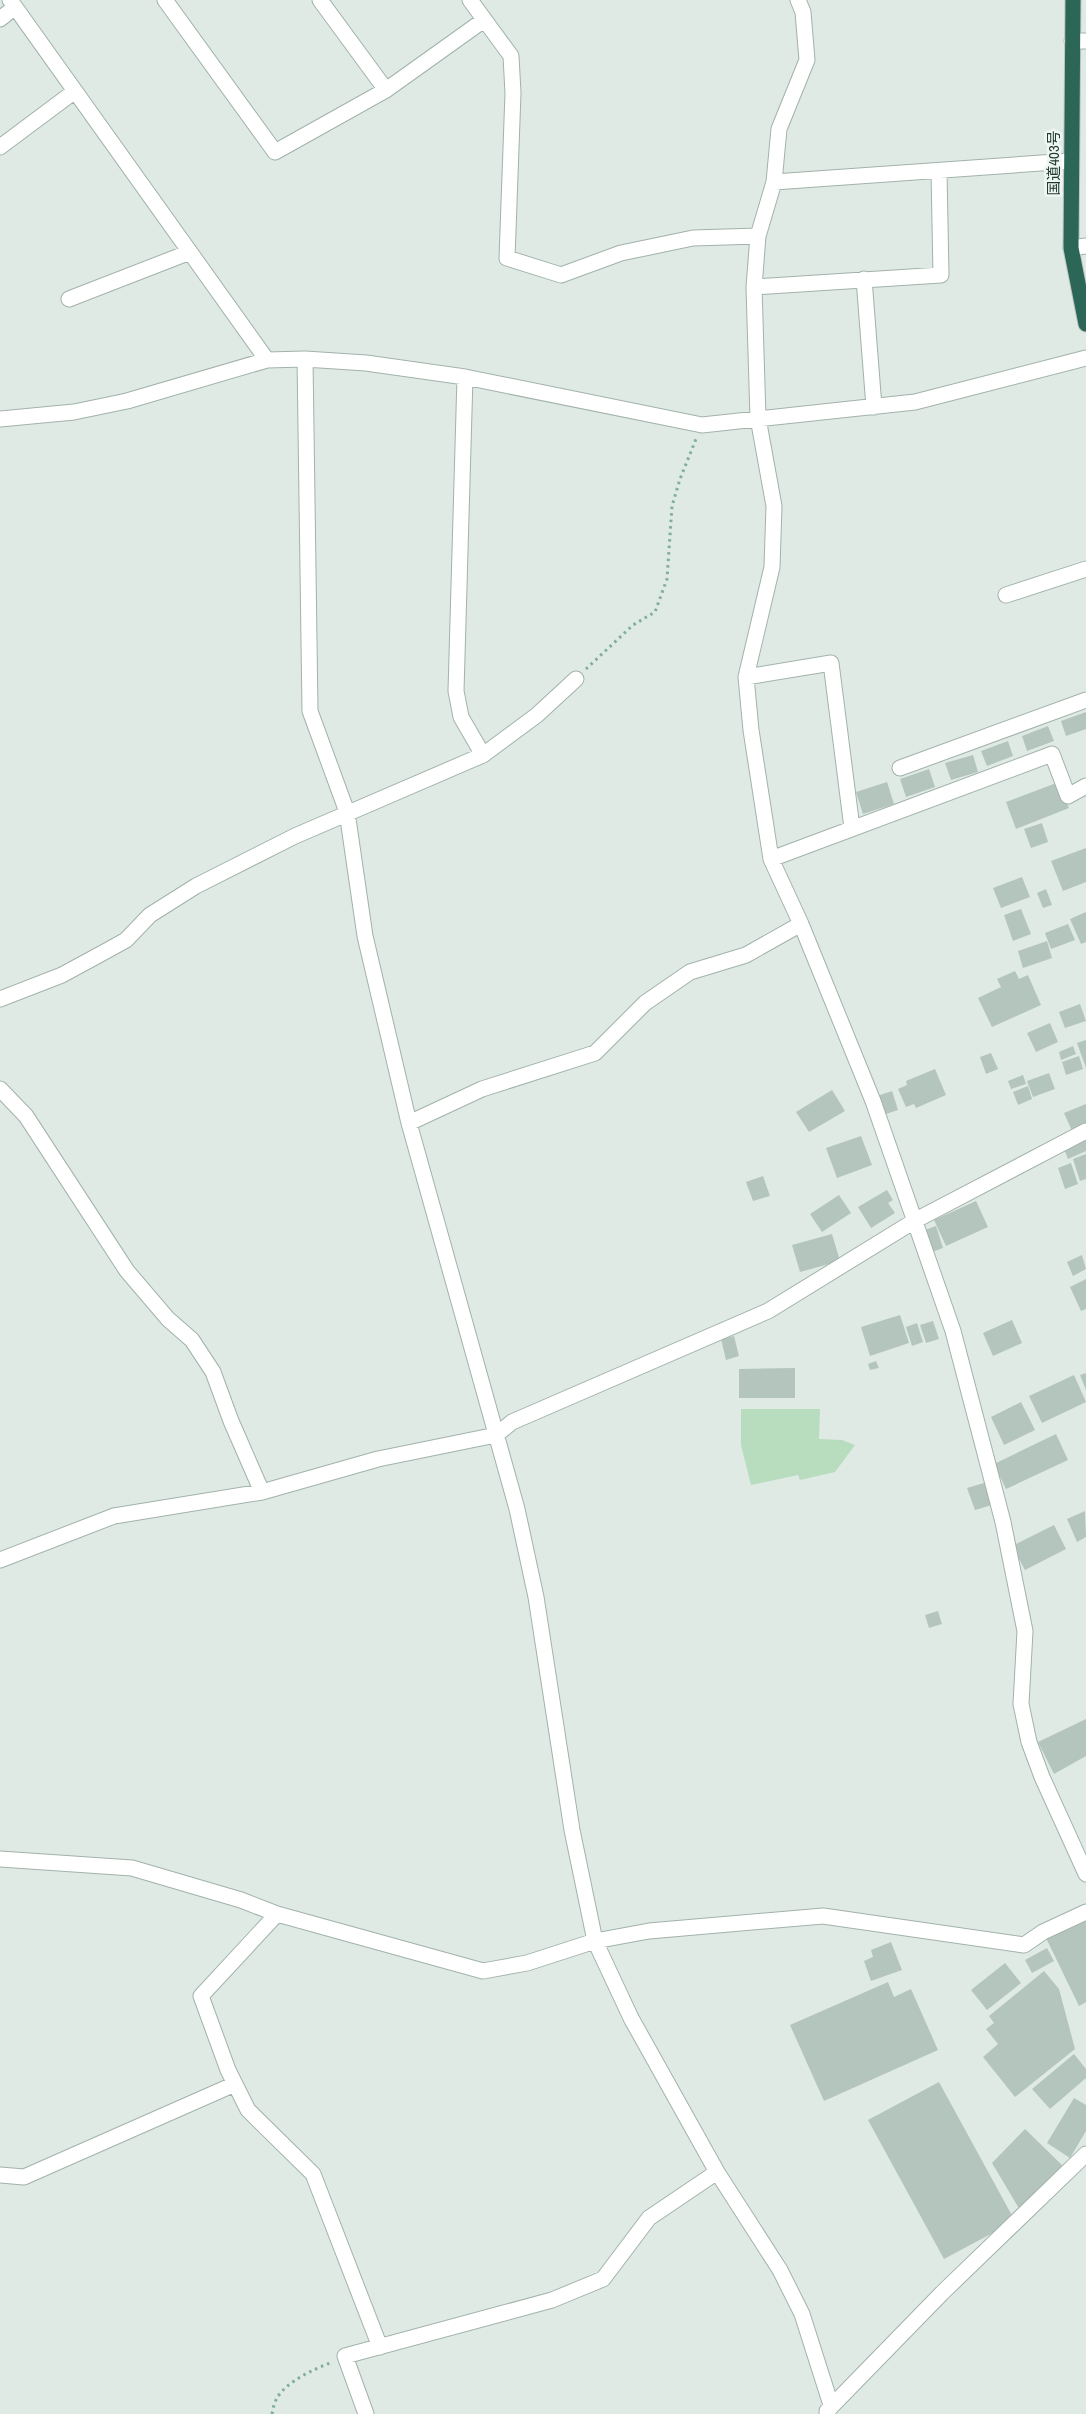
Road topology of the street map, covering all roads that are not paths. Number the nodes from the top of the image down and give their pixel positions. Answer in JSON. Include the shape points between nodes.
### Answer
{"nodes":[{"id":1,"x":165,"y":0,"type":"edge"},
{"id":2,"x":320,"y":0,"type":"edge"},
{"id":3,"x":470,"y":0,"type":"edge"},
{"id":4,"x":798,"y":0,"type":"edge"},
{"id":5,"x":1073,"y":0,"type":"edge"},
{"id":6,"x":13,"y":4,"type":"edge"},
{"id":7,"x":0,"y":19,"type":"edge"},
{"id":8,"x":484,"y":20,"type":"junction"},
{"id":9,"x":1079,"y":41,"type":"edge"},
{"id":10,"x":386,"y":90,"type":"junction"},
{"id":11,"x":75,"y":91,"type":"junction"},
{"id":12,"x":0,"y":147,"type":"edge"},
{"id":13,"x":1070,"y":161,"type":"junction"},
{"id":14,"x":939,"y":170,"type":"junction"},
{"id":15,"x":774,"y":182,"type":"junction"},
{"id":16,"x":758,"y":236,"type":"junction"},
{"id":17,"x":1079,"y":247,"type":"edge"},
{"id":18,"x":190,"y":252,"type":"junction"},
{"id":19,"x":864,"y":279,"type":"junction"},
{"id":20,"x":754,"y":287,"type":"junction"},
{"id":21,"x":69,"y":299,"type":"dead end"},
{"id":22,"x":1086,"y":324,"type":"edge"},
{"id":23,"x":1086,"y":358,"type":"edge"},
{"id":24,"x":305,"y":359,"type":"junction"},
{"id":25,"x":267,"y":360,"type":"junction"},
{"id":26,"x":465,"y":377,"type":"junction"},
{"id":27,"x":874,"y":407,"type":"junction"},
{"id":28,"x":758,"y":418,"type":"junction"},
{"id":29,"x":0,"y":420,"type":"edge"},
{"id":30,"x":1086,"y":569,"type":"edge"},
{"id":31,"x":1006,"y":595,"type":"dead end"},
{"id":32,"x":746,"y":677,"type":"junction"},
{"id":33,"x":576,"y":679,"type":"road end"},
{"id":34,"x":1086,"y":700,"type":"edge"},
{"id":35,"x":483,"y":755,"type":"junction"},
{"id":36,"x":900,"y":768,"type":"dead end"},
{"id":37,"x":1086,"y":786,"type":"edge"},
{"id":38,"x":347,"y":812,"type":"junction"},
{"id":39,"x":852,"y":828,"type":"junction"},
{"id":40,"x":771,"y":859,"type":"junction"},
{"id":41,"x":801,"y":924,"type":"junction"},
{"id":42,"x":0,"y":999,"type":"edge"},
{"id":43,"x":0,"y":1089,"type":"edge"},
{"id":44,"x":408,"y":1123,"type":"junction"},
{"id":45,"x":1086,"y":1131,"type":"edge"},
{"id":46,"x":916,"y":1220,"type":"junction"},
{"id":47,"x":496,"y":1435,"type":"junction"},
{"id":48,"x":262,"y":1492,"type":"junction"},
{"id":49,"x":0,"y":1560,"type":"edge"},
{"id":50,"x":0,"y":1859,"type":"edge"},
{"id":51,"x":1086,"y":1874,"type":"edge"},
{"id":52,"x":1086,"y":1912,"type":"edge"},
{"id":53,"x":277,"y":1914,"type":"junction"},
{"id":54,"x":595,"y":1941,"type":"junction"},
{"id":55,"x":235,"y":2084,"type":"junction"},
{"id":56,"x":1086,"y":2154,"type":"edge"},
{"id":57,"x":717,"y":2172,"type":"junction"},
{"id":58,"x":0,"y":2175,"type":"edge"},
{"id":59,"x":380,"y":2347,"type":"junction"},
{"id":60,"x":828,"y":2411,"type":"edge"},
{"id":61,"x":366,"y":2414,"type":"edge"}],
"edges":[{"from":1,"to":10,"type":"street","via":[[275,152]]},
{"from":2,"to":10,"type":"street"},
{"from":3,"to":8,"type":"street"},
{"from":4,"to":15,"type":"street","via":[[803,12],[807,60],[779,129]]},
{"from":5,"to":9,"type":"highway","name":"国道403号"},
{"from":6,"to":7,"type":"street"},
{"from":6,"to":11,"type":"street"},
{"from":8,"to":10,"type":"street"},
{"from":8,"to":16,"type":"street","via":[[511,56],[513,93],[507,258],[562,275],[621,253],[693,238]]},
{"from":9,"to":13,"type":"highway","name":"国道403号"},
{"from":11,"to":12,"type":"street"},
{"from":11,"to":18,"type":"street"},
{"from":13,"to":14,"type":"street"},
{"from":13,"to":17,"type":"highway","name":"国道403号"},
{"from":14,"to":15,"type":"street"},
{"from":14,"to":19,"type":"street","via":[[941,275]]},
{"from":15,"to":16,"type":"street"},
{"from":16,"to":20,"type":"street"},
{"from":17,"to":22,"type":"highway","name":"国道403号"},
{"from":18,"to":21,"type":"street"},
{"from":18,"to":25,"type":"street"},
{"from":19,"to":20,"type":"street"},
{"from":19,"to":27,"type":"street"},
{"from":20,"to":28,"type":"street"},
{"from":23,"to":27,"type":"street","via":[[915,402]]},
{"from":24,"to":25,"type":"street"},
{"from":24,"to":26,"type":"street","via":[[366,363]]},
{"from":24,"to":38,"type":"street","via":[[310,711]]},
{"from":25,"to":29,"type":"street","via":[[127,401],[74,412]]},
{"from":26,"to":28,"type":"street","via":[[702,425]]},
{"from":26,"to":35,"type":"street","via":[[456,692],[461,717]]},
{"from":27,"to":28,"type":"street"},
{"from":28,"to":32,"type":"street","via":[[774,506],[772,567]]},
{"from":30,"to":31,"type":"street"},
{"from":32,"to":39,"type":"street","via":[[831,663]]},
{"from":32,"to":40,"type":"street","via":[[750,730]]},
{"from":33,"to":35,"type":"street","via":[[537,716]]},
{"from":34,"to":36,"type":"street"},
{"from":35,"to":38,"type":"street"},
{"from":37,"to":39,"type":"street","via":[[1068,796],[1052,754]]},
{"from":38,"to":42,"type":"street","via":[[196,886],[150,915],[126,940],[101,954],[62,975]]},
{"from":38,"to":44,"type":"street","via":[[365,936]]},
{"from":39,"to":40,"type":"street"},
{"from":40,"to":41,"type":"street"},
{"from":41,"to":44,"type":"street","via":[[746,955],[690,972],[645,1003],[595,1053],[482,1090]]},
{"from":41,"to":46,"type":"street","via":[[873,1101]]},
{"from":43,"to":48,"type":"street","via":[[26,1116],[128,1271],[168,1319],[192,1340],[213,1372]]},
{"from":44,"to":47,"type":"street"},
{"from":45,"to":46,"type":"street"},
{"from":46,"to":47,"type":"street","via":[[768,1311],[512,1422]]},
{"from":46,"to":51,"type":"street","via":[[953,1331],[1004,1522],[1025,1631],[1021,1704],[1029,1742]]},
{"from":47,"to":48,"type":"street","via":[[378,1459]]},
{"from":47,"to":54,"type":"street","via":[[517,1509],[536,1597],[572,1830]]},
{"from":48,"to":49,"type":"street","via":[[114,1516]]},
{"from":50,"to":53,"type":"street","via":[[132,1868]]},
{"from":52,"to":54,"type":"street","via":[[1043,1932],[1024,1945],[823,1916],[650,1931]]},
{"from":53,"to":54,"type":"street","via":[[483,1971],[527,1962]]},
{"from":53,"to":55,"type":"street","via":[[201,1996]]},
{"from":54,"to":57,"type":"street","via":[[632,2018]]},
{"from":55,"to":58,"type":"street","via":[[24,2177]]},
{"from":55,"to":59,"type":"street","via":[[248,2110],[313,2174]]},
{"from":56,"to":60,"type":"street","via":[[942,2293]]},
{"from":57,"to":59,"type":"street","via":[[648,2218],[604,2279],[552,2300]]},
{"from":57,"to":60,"type":"street","via":[[780,2270],[797,2305]]},
{"from":59,"to":61,"type":"street","via":[[345,2356]]}]}
